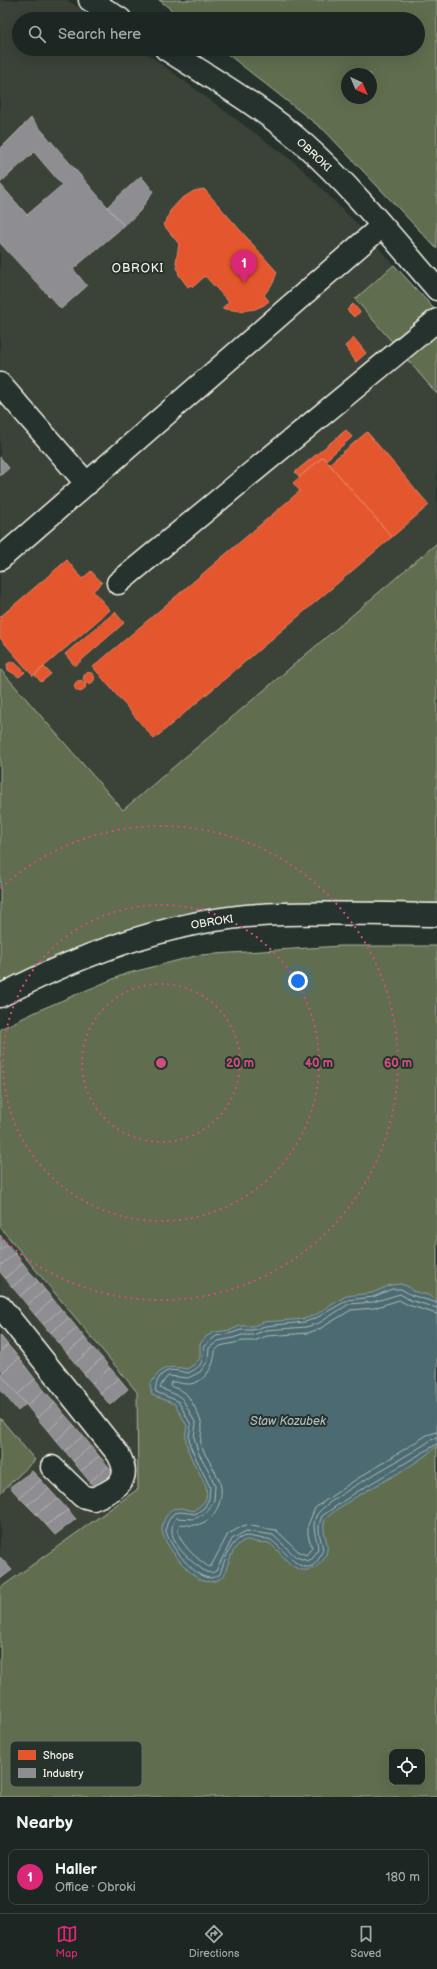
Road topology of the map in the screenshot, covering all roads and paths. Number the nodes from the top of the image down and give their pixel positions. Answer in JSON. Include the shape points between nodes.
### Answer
{"nodes":[{"id":1,"x":90,"y":0,"type":"edge"},
{"id":2,"x":109,"y":12,"type":"edge"},
{"id":3,"x":177,"y":56,"type":"edge"},
{"id":4,"x":382,"y":226,"type":"junction"},
{"id":5,"x":437,"y":289,"type":"edge"},
{"id":6,"x":437,"y":320,"type":"edge"},
{"id":7,"x":0,"y":384,"type":"edge"},
{"id":8,"x":87,"y":484,"type":"junction"},
{"id":9,"x":0,"y":559,"type":"edge"},
{"id":10,"x":118,"y":583,"type":"dead end"},
{"id":11,"x":437,"y":915,"type":"edge"},
{"id":12,"x":0,"y":996,"type":"edge"},
{"id":13,"x":0,"y":1306,"type":"edge"},
{"id":14,"x":52,"y":1468,"type":"dead end"}],
"edges":[{"from":1,"to":2,"type":"street"},
{"from":3,"to":4,"type":"street","name":"OBROKI","via":[[283,127],[323,161]]},
{"from":4,"to":5,"type":"street","name":"OBROKI"},
{"from":4,"to":8,"type":"street"},
{"from":6,"to":10,"type":"street"},
{"from":7,"to":8,"type":"street"},
{"from":8,"to":9,"type":"street"},
{"from":11,"to":12,"type":"street","name":"OBROKI","via":[[261,915],[182,926],[90,955]]},
{"from":13,"to":14,"type":"street","via":[[125,1466],[124,1478],[116,1486],[93,1499],[82,1496]]}]}
